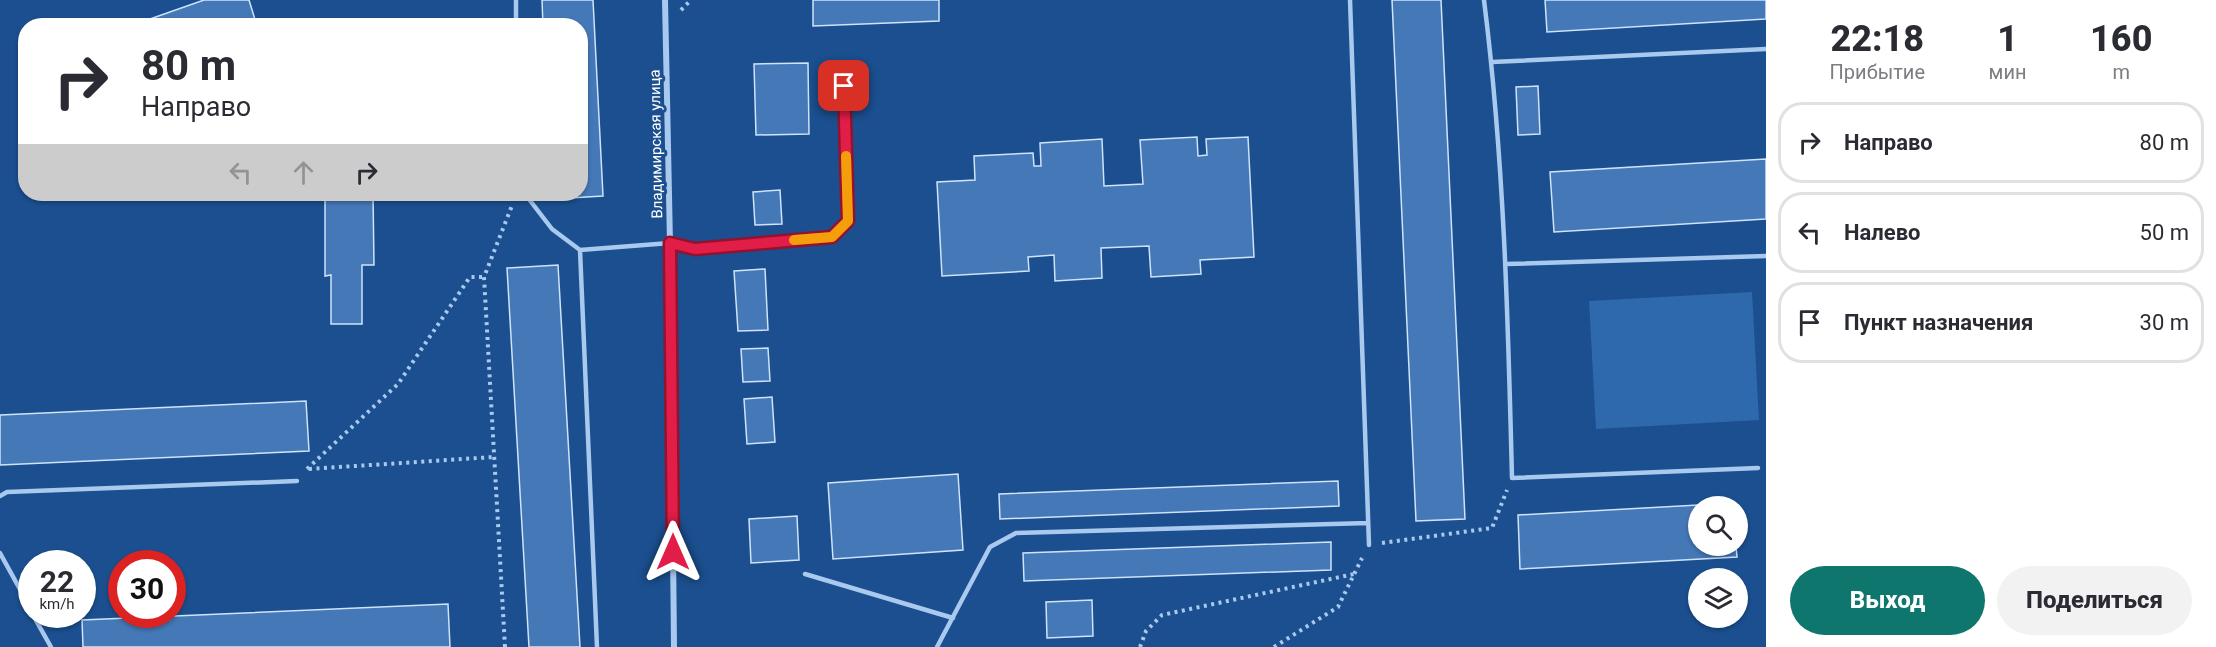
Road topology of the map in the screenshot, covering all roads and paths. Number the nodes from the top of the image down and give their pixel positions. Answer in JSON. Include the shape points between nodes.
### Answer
{"nodes":[{"id":1,"x":516,"y":0,"type":"edge"},
{"id":2,"x":665,"y":0,"type":"edge"},
{"id":3,"x":691,"y":0,"type":"edge"},
{"id":4,"x":1350,"y":0,"type":"edge"},
{"id":5,"x":1484,"y":0,"type":"edge"},
{"id":6,"x":678,"y":13,"type":"dead end"},
{"id":7,"x":516,"y":18,"type":"edge"},
{"id":8,"x":1766,"y":49,"type":"edge"},
{"id":9,"x":1492,"y":62,"type":"junction"},
{"id":10,"x":843,"y":63,"type":"dead end"},
{"id":11,"x":513,"y":201,"type":"edge"},
{"id":12,"x":530,"y":201,"type":"edge"},
{"id":13,"x":670,"y":243,"type":"junction"},
{"id":14,"x":580,"y":250,"type":"junction"},
{"id":15,"x":1766,"y":256,"type":"edge"},
{"id":16,"x":1506,"y":264,"type":"junction"},
{"id":17,"x":483,"y":278,"type":"junction"},
{"id":18,"x":494,"y":457,"type":"junction"},
{"id":19,"x":1758,"y":468,"type":"dead end"},
{"id":20,"x":307,"y":469,"type":"junction"},
{"id":21,"x":1512,"y":478,"type":"junction"},
{"id":22,"x":297,"y":481,"type":"joint"},
{"id":23,"x":0,"y":496,"type":"edge"},
{"id":24,"x":1368,"y":523,"type":"junction"},
{"id":25,"x":1369,"y":545,"type":"junction"},
{"id":26,"x":0,"y":553,"type":"edge"},
{"id":27,"x":805,"y":574,"type":"dead end"},
{"id":28,"x":1354,"y":574,"type":"junction"},
{"id":29,"x":18,"y":587,"type":"edge"},
{"id":30,"x":953,"y":618,"type":"junction"},
{"id":31,"x":40,"y":628,"type":"edge"},
{"id":32,"x":45,"y":647,"type":"edge"},
{"id":33,"x":51,"y":647,"type":"edge"},
{"id":34,"x":505,"y":647,"type":"edge"},
{"id":35,"x":597,"y":647,"type":"edge"},
{"id":36,"x":674,"y":647,"type":"edge"},
{"id":37,"x":937,"y":647,"type":"edge"},
{"id":38,"x":1140,"y":647,"type":"edge"},
{"id":39,"x":1274,"y":647,"type":"edge"}],
"edges":[{"from":1,"to":7,"type":"lane"},
{"from":2,"to":13,"type":"street","name":"Владимирская улица"},
{"from":3,"to":6,"type":"path"},
{"from":4,"to":24,"type":"lane"},
{"from":5,"to":9,"type":"lane"},
{"from":8,"to":9,"type":"lane"},
{"from":9,"to":16,"type":"lane"},
{"from":10,"to":13,"type":"lane","via":[[848,221],[832,237],[695,249]]},
{"from":11,"to":17,"type":"path"},
{"from":12,"to":14,"type":"lane","via":[[552,229]]},
{"from":13,"to":14,"type":"lane"},
{"from":13,"to":36,"type":"street","name":"Владимирская улица"},
{"from":14,"to":35,"type":"lane"},
{"from":15,"to":16,"type":"lane"},
{"from":16,"to":21,"type":"lane"},
{"from":17,"to":18,"type":"path"},
{"from":17,"to":20,"type":"path","via":[[470,278],[398,384]]},
{"from":18,"to":20,"type":"path"},
{"from":18,"to":34,"type":"path"},
{"from":19,"to":21,"type":"lane"},
{"from":20,"to":22,"type":"path"},
{"from":21,"to":25,"type":"path","via":[[1492,528]]},
{"from":22,"to":23,"type":"lane","via":[[7,492]]},
{"from":24,"to":25,"type":"lane"},
{"from":24,"to":30,"type":"lane","via":[[1016,534],[990,548]]},
{"from":25,"to":28,"type":"path"},
{"from":26,"to":29,"type":"lane"},
{"from":27,"to":30,"type":"lane"},
{"from":28,"to":38,"type":"path","via":[[1162,615],[1146,631]]},
{"from":28,"to":39,"type":"path","via":[[1338,607]]},
{"from":30,"to":37,"type":"lane"},
{"from":31,"to":33,"type":"lane"},
{"from":32,"to":33,"type":"lane"}]}
